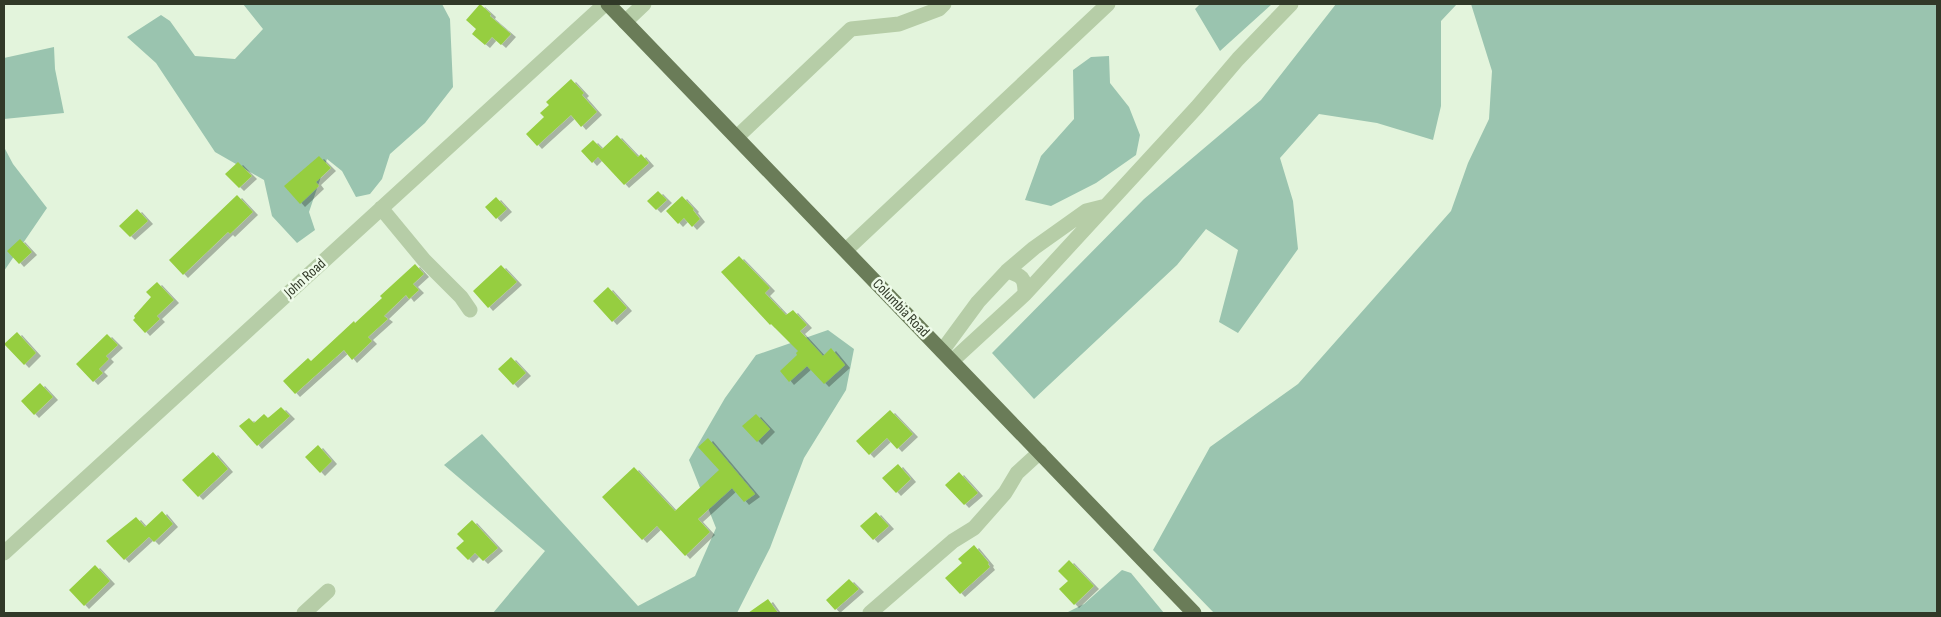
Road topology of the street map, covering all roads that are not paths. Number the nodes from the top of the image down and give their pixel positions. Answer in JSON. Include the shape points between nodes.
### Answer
{"nodes":[{"id":1,"x":607,"y":4,"type":"edge"},
{"id":2,"x":644,"y":4,"type":"edge"},
{"id":3,"x":944,"y":4,"type":"edge"},
{"id":4,"x":1108,"y":4,"type":"edge"},
{"id":5,"x":1291,"y":4,"type":"edge"},
{"id":6,"x":625,"y":22,"type":"junction"},
{"id":7,"x":737,"y":137,"type":"junction"},
{"id":8,"x":1108,"y":205,"type":"junction"},
{"id":9,"x":381,"y":208,"type":"junction"},
{"id":10,"x":846,"y":250,"type":"junction"},
{"id":11,"x":1007,"y":271,"type":"junction"},
{"id":12,"x":1025,"y":294,"type":"junction"},
{"id":13,"x":470,"y":310,"type":"dead end"},
{"id":14,"x":947,"y":356,"type":"junction"},
{"id":15,"x":1040,"y":452,"type":"junction"},
{"id":16,"x":4,"y":553,"type":"edge"},
{"id":17,"x":328,"y":591,"type":"dead end"},
{"id":18,"x":304,"y":613,"type":"edge"},
{"id":19,"x":870,"y":613,"type":"edge"},
{"id":20,"x":1194,"y":613,"type":"edge"}],
"edges":[{"from":1,"to":6,"type":"main road","name":"Columbia Road"},
{"from":1,"to":9,"type":"street","name":"John Road"},
{"from":2,"to":6,"type":"street"},
{"from":3,"to":7,"type":"street","via":[[939,9],[899,24],[851,29]]},
{"from":4,"to":10,"type":"street"},
{"from":5,"to":8,"type":"street"},
{"from":6,"to":7,"type":"main road","name":"Columbia Road"},
{"from":7,"to":10,"type":"main road","name":"Columbia Road"},
{"from":8,"to":11,"type":"street","via":[[1086,211]]},
{"from":8,"to":12,"type":"street"},
{"from":9,"to":13,"type":"street"},
{"from":9,"to":16,"type":"street","name":"John Road"},
{"from":10,"to":14,"type":"main road","name":"Columbia Road"},
{"from":11,"to":12,"type":"street","via":[[1020,275],[1025,282]]},
{"from":11,"to":14,"type":"street","via":[[978,302]]},
{"from":12,"to":14,"type":"street"},
{"from":14,"to":15,"type":"main road","name":"Columbia Road"},
{"from":15,"to":19,"type":"street","via":[[1017,473],[1005,493],[974,528],[953,541]]},
{"from":15,"to":20,"type":"main road","name":"Columbia Road"},
{"from":17,"to":18,"type":"street"}]}
